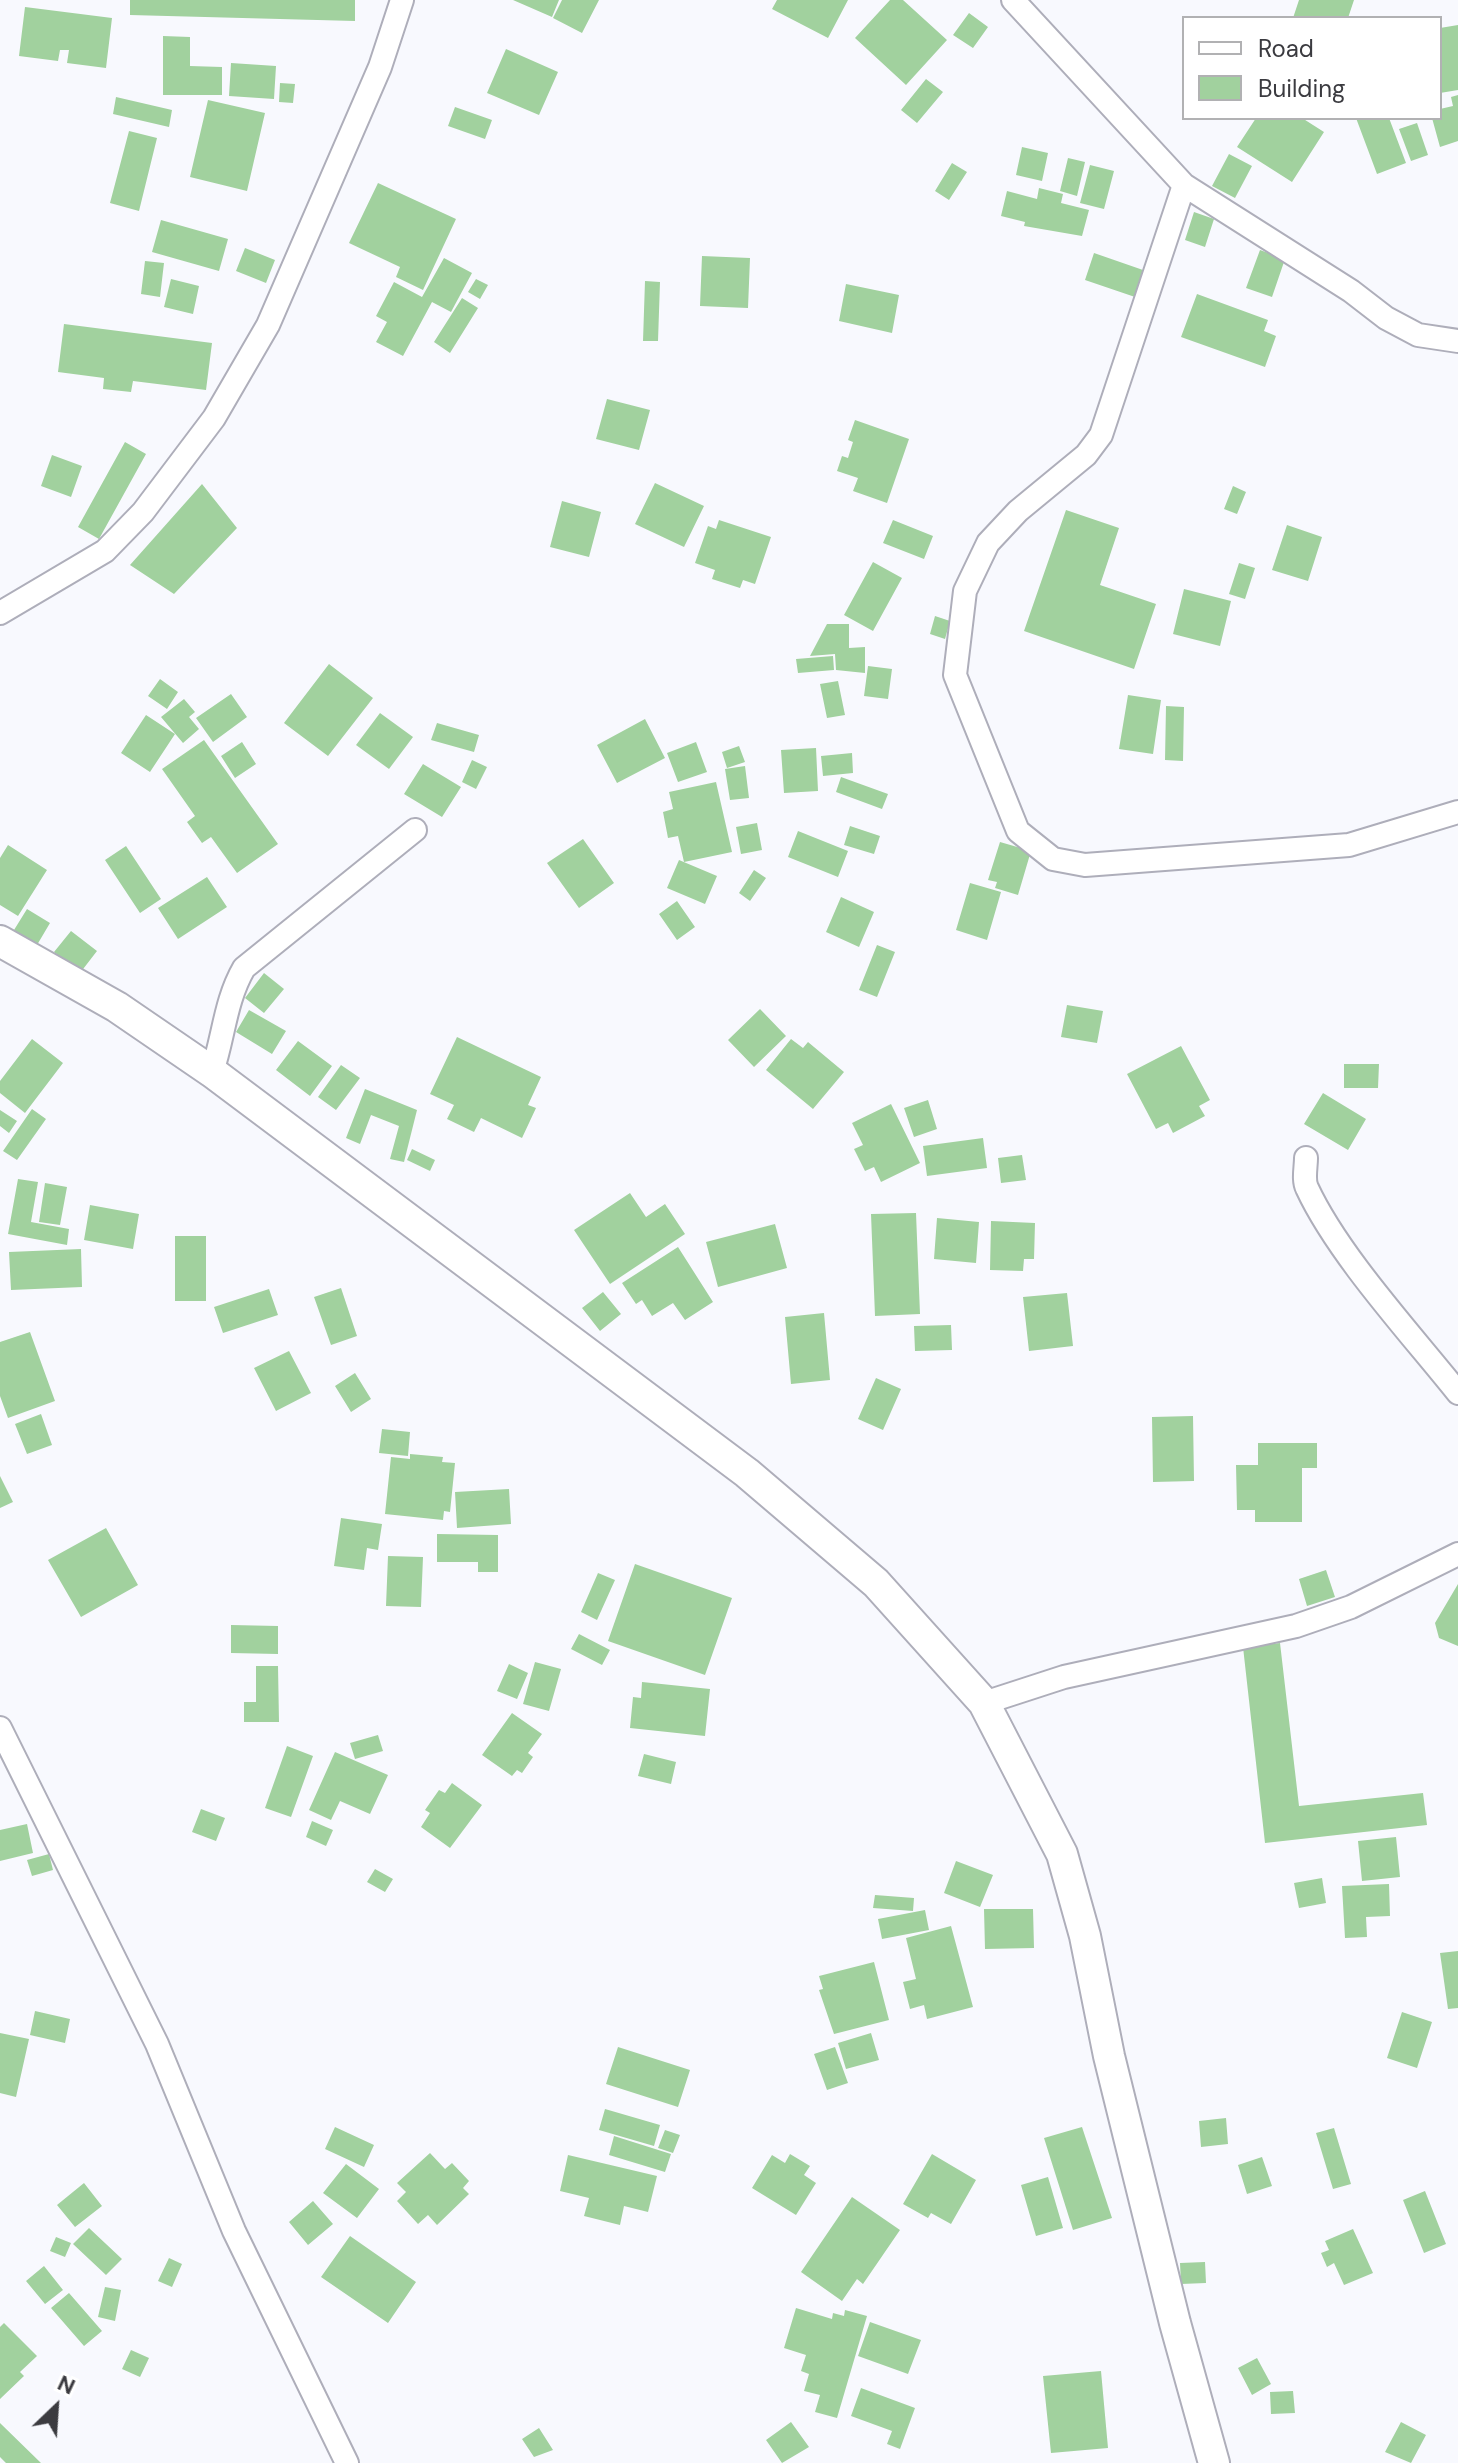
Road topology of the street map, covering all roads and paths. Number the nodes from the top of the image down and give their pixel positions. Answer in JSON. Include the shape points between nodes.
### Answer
{"nodes":[{"id":1,"x":402,"y":0,"type":"edge"},
{"id":2,"x":1013,"y":0,"type":"edge"},
{"id":3,"x":1184,"y":185,"type":"junction"},
{"id":4,"x":1458,"y":341,"type":"edge"},
{"id":5,"x":0,"y":613,"type":"edge"},
{"id":6,"x":1458,"y":812,"type":"edge"},
{"id":7,"x":415,"y":830,"type":"dead end"},
{"id":8,"x":0,"y":941,"type":"edge"},
{"id":9,"x":212,"y":1072,"type":"junction"},
{"id":10,"x":1306,"y":1158,"type":"dead end"},
{"id":11,"x":1458,"y":1393,"type":"edge"},
{"id":12,"x":1458,"y":1554,"type":"edge"},
{"id":13,"x":984,"y":1703,"type":"junction"},
{"id":14,"x":0,"y":1728,"type":"edge"},
{"id":15,"x":5,"y":1752,"type":"edge"},
{"id":16,"x":347,"y":2463,"type":"edge"},
{"id":17,"x":1214,"y":2463,"type":"edge"}],
"edges":[{"from":1,"to":5,"type":"street","via":[[380,67],[268,325],[214,418],[143,512],[105,551]]},
{"from":2,"to":3,"type":"street"},
{"from":3,"to":4,"type":"street","via":[[1386,318],[1418,335]]},
{"from":3,"to":6,"type":"street","via":[[1101,435],[1086,455],[988,543],[965,591],[955,675],[1018,831],[1053,859],[1085,865],[1349,845]]},
{"from":7,"to":9,"type":"street","via":[[244,968],[229,993]]},
{"from":8,"to":9,"type":"main road","via":[[117,1007]]},
{"from":9,"to":13,"type":"main road","via":[[747,1473],[876,1583]]},
{"from":10,"to":11,"type":"street","via":[[1305,1185],[1322,1213]]},
{"from":12,"to":13,"type":"street","via":[[1351,1607],[1296,1626],[1064,1677]]},
{"from":13,"to":17,"type":"main road","via":[[1062,1854]]},
{"from":14,"to":15,"type":"street"},
{"from":15,"to":16,"type":"street","via":[[157,2044],[234,2231]]}]}
